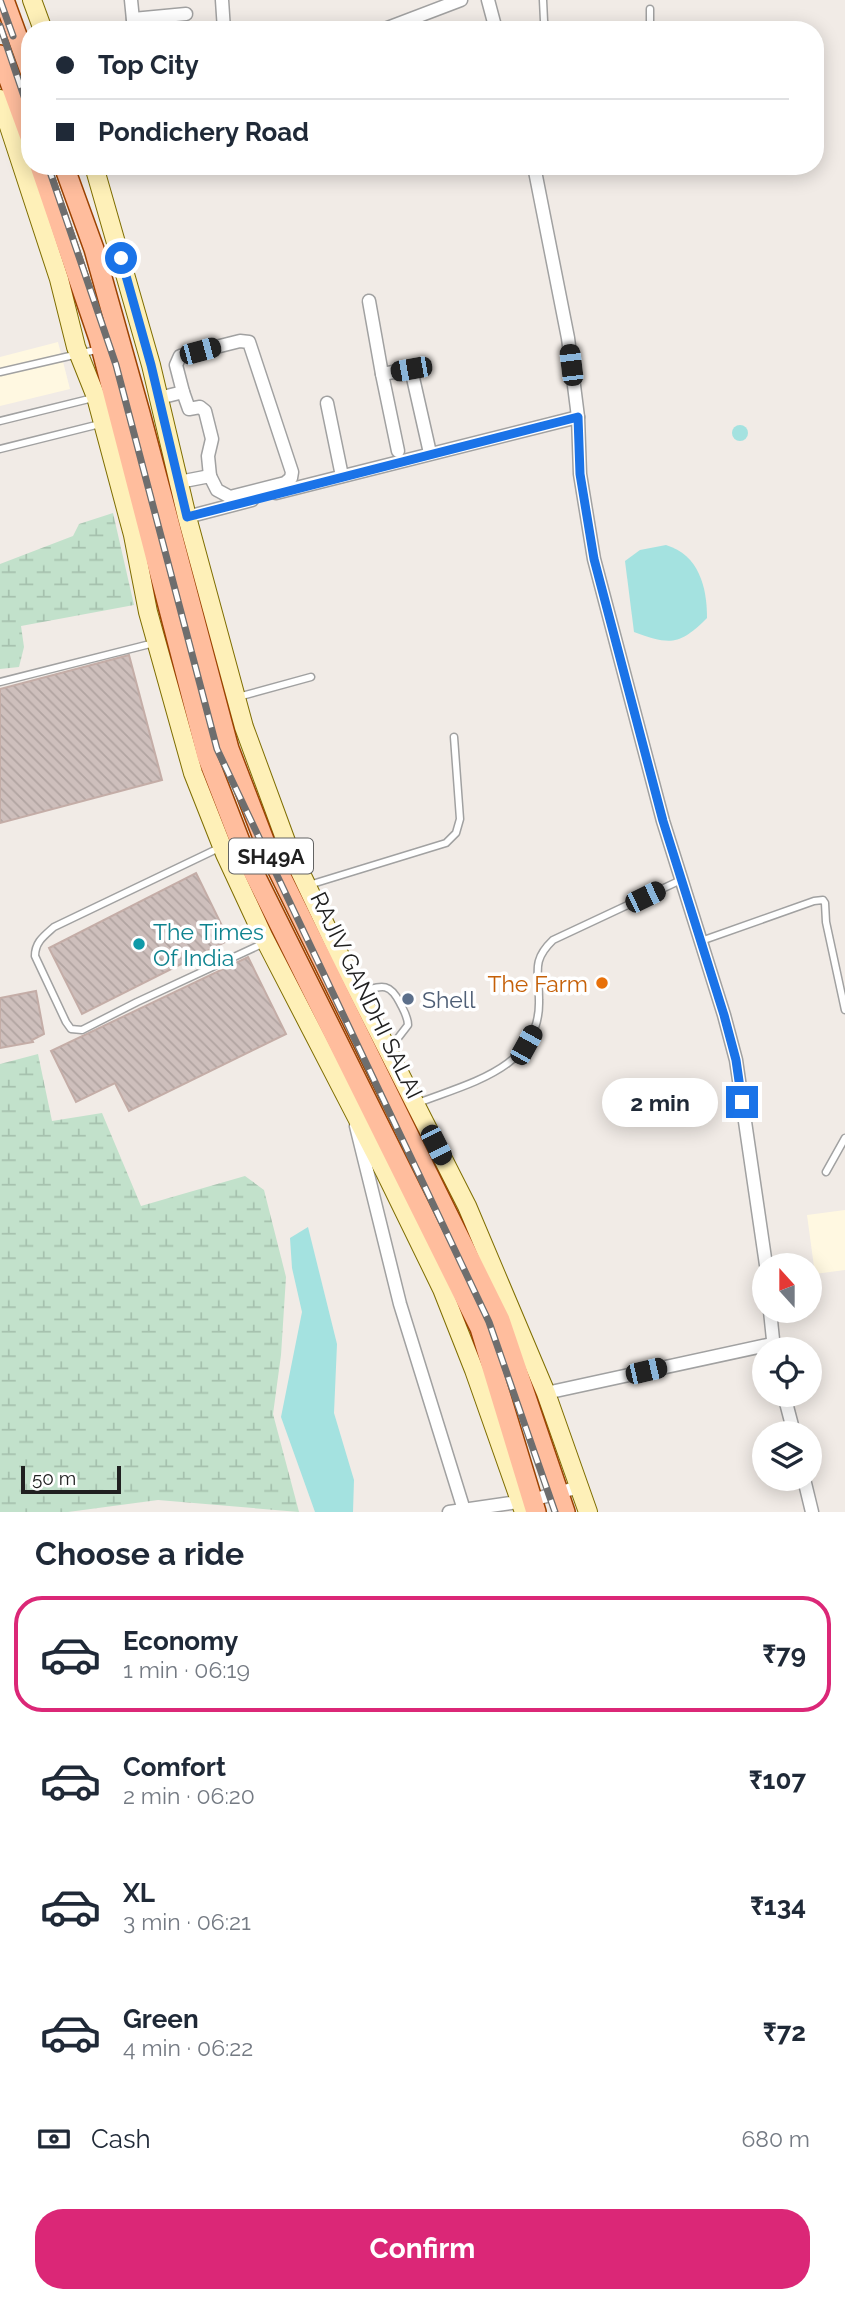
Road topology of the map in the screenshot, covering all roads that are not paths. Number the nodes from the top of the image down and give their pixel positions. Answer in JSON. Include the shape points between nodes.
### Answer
{"nodes":[{"id":1,"x":4,"y":0,"type":"edge"},
{"id":2,"x":32,"y":0,"type":"edge"},
{"id":3,"x":131,"y":0,"type":"edge"},
{"id":4,"x":222,"y":0,"type":"edge"},
{"id":5,"x":461,"y":0,"type":"edge"},
{"id":6,"x":488,"y":0,"type":"edge"},
{"id":7,"x":543,"y":0,"type":"edge"},
{"id":8,"x":650,"y":9,"type":"dead end"},
{"id":9,"x":186,"y":14,"type":"dead end"},
{"id":10,"x":40,"y":21,"type":"edge"},
{"id":11,"x":134,"y":21,"type":"edge"},
{"id":12,"x":150,"y":21,"type":"edge"},
{"id":13,"x":223,"y":21,"type":"edge"},
{"id":14,"x":406,"y":21,"type":"edge"},
{"id":15,"x":490,"y":21,"type":"edge"},
{"id":16,"x":544,"y":21,"type":"edge"},
{"id":17,"x":650,"y":21,"type":"edge"},
{"id":18,"x":21,"y":46,"type":"edge"},
{"id":19,"x":0,"y":55,"type":"edge"},
{"id":20,"x":0,"y":99,"type":"edge"},
{"id":21,"x":21,"y":112,"type":"edge"},
{"id":22,"x":21,"y":163,"type":"edge"},
{"id":23,"x":25,"y":175,"type":"edge"},
{"id":24,"x":43,"y":175,"type":"edge"},
{"id":25,"x":67,"y":175,"type":"edge"},
{"id":26,"x":97,"y":175,"type":"edge"},
{"id":27,"x":536,"y":175,"type":"edge"},
{"id":28,"x":369,"y":301,"type":"dead end"},
{"id":29,"x":101,"y":348,"type":"junction"},
{"id":30,"x":79,"y":354,"type":"junction"},
{"id":31,"x":0,"y":372,"type":"edge"},
{"id":32,"x":382,"y":374,"type":"junction"},
{"id":33,"x":133,"y":387,"type":"junction"},
{"id":34,"x":183,"y":392,"type":"junction"},
{"id":35,"x":104,"y":395,"type":"junction"},
{"id":36,"x":159,"y":398,"type":"junction"},
{"id":37,"x":327,"y":403,"type":"dead end"},
{"id":38,"x":141,"y":413,"type":"junction"},
{"id":39,"x":578,"y":417,"type":"junction"},
{"id":40,"x":0,"y":421,"type":"edge"},
{"id":41,"x":111,"y":421,"type":"junction"},
{"id":42,"x":0,"y":449,"type":"edge"},
{"id":43,"x":398,"y":451,"type":"dead end"},
{"id":44,"x":430,"y":453,"type":"junction"},
{"id":45,"x":155,"y":468,"type":"junction"},
{"id":46,"x":133,"y":472,"type":"junction"},
{"id":47,"x":210,"y":476,"type":"junction"},
{"id":48,"x":342,"y":476,"type":"junction"},
{"id":49,"x":178,"y":482,"type":"junction"},
{"id":50,"x":187,"y":517,"type":"junction"},
{"id":51,"x":158,"y":642,"type":"junction"},
{"id":52,"x":312,"y":677,"type":"dead end"},
{"id":53,"x":0,"y":682,"type":"edge"},
{"id":54,"x":236,"y":698,"type":"junction"},
{"id":55,"x":454,"y":737,"type":"dead end"},
{"id":56,"x":222,"y":846,"type":"junction"},
{"id":57,"x":681,"y":880,"type":"junction"},
{"id":58,"x":307,"y":886,"type":"junction"},
{"id":59,"x":701,"y":941,"type":"junction"},
{"id":60,"x":266,"y":942,"type":"junction"},
{"id":61,"x":358,"y":992,"type":"junction"},
{"id":62,"x":845,"y":1010,"type":"edge"},
{"id":63,"x":387,"y":1051,"type":"junction"},
{"id":64,"x":350,"y":1102,"type":"junction"},
{"id":65,"x":416,"y":1104,"type":"junction"},
{"id":66,"x":845,"y":1138,"type":"edge"},
{"id":67,"x":826,"y":1172,"type":"dead end"},
{"id":68,"x":401,"y":1187,"type":"junction"},
{"id":69,"x":764,"y":1253,"type":"edge"},
{"id":70,"x":752,"y":1351,"type":"edge"},
{"id":71,"x":546,"y":1393,"type":"junction"},
{"id":72,"x":579,"y":1487,"type":"junction"},
{"id":73,"x":807,"y":1491,"type":"edge"},
{"id":74,"x":558,"y":1493,"type":"junction"},
{"id":75,"x":528,"y":1506,"type":"edge"},
{"id":76,"x":464,"y":1510,"type":"junction"},
{"id":77,"x":449,"y":1512,"type":"edge"},
{"id":78,"x":565,"y":1512,"type":"edge"},
{"id":79,"x":588,"y":1512,"type":"edge"},
{"id":80,"x":812,"y":1512,"type":"edge"}],
"edges":[{"from":1,"to":18,"type":"main road"},
{"from":2,"to":10,"type":"street"},
{"from":3,"to":11,"type":"street"},
{"from":4,"to":13,"type":"street"},
{"from":5,"to":14,"type":"street"},
{"from":6,"to":15,"type":"street"},
{"from":7,"to":16,"type":"lane"},
{"from":8,"to":17,"type":"lane"},
{"from":9,"to":12,"type":"street"},
{"from":19,"to":21,"type":"main road"},
{"from":20,"to":22,"type":"street"},
{"from":23,"to":30,"type":"street"},
{"from":24,"to":29,"type":"main road","name":"RAJIV GANDHI SALAI","number":"SH49A"},
{"from":25,"to":33,"type":"main road","name":"RAJIV GANDHI SALAI","number":"SH49A","via":[[94,248]]},
{"from":26,"to":36,"type":"street"},
{"from":27,"to":39,"type":"street","via":[[558,278]]},
{"from":28,"to":32,"type":"street"},
{"from":29,"to":30,"type":"lane"},
{"from":29,"to":35,"type":"main road","name":"RAJIV GANDHI SALAI","number":"SH49A"},
{"from":30,"to":31,"type":"lane"},
{"from":30,"to":35,"type":"street"},
{"from":32,"to":43,"type":"street"},
{"from":32,"to":44,"type":"street","via":[[411,369]]},
{"from":33,"to":35,"type":"lane"},
{"from":33,"to":38,"type":"main road","name":"RAJIV GANDHI SALAI","number":"SH49A"},
{"from":34,"to":36,"type":"street"},
{"from":34,"to":47,"type":"street","via":[[189,409],[205,411],[212,439]]},
{"from":34,"to":47,"type":"street","via":[[176,365],[180,356],[240,341],[252,345],[291,478],[230,496],[217,490]]},
{"from":35,"to":40,"type":"lane"},
{"from":35,"to":41,"type":"main road","name":"RAJIV GANDHI SALAI","number":"SH49A"},
{"from":36,"to":49,"type":"street"},
{"from":37,"to":48,"type":"street"},
{"from":38,"to":41,"type":"lane"},
{"from":38,"to":45,"type":"main road","name":"RAJIV GANDHI SALAI","number":"SH49A"},
{"from":39,"to":44,"type":"street"},
{"from":39,"to":57,"type":"street","via":[[580,474],[594,559]]},
{"from":41,"to":42,"type":"lane"},
{"from":41,"to":46,"type":"main road","name":"RAJIV GANDHI SALAI","number":"SH49A"},
{"from":41,"to":51,"type":"street","via":[[148,612]]},
{"from":44,"to":48,"type":"street"},
{"from":45,"to":46,"type":"main road"},
{"from":45,"to":74,"type":"main road","name":"RAJIV GANDHI SALAI","number":"SH49A","via":[[229,749],[267,848],[500,1320]]},
{"from":46,"to":68,"type":"main road","name":"RAJIV GANDHI SALAI","number":"SH49A","via":[[207,756],[246,857]]},
{"from":47,"to":49,"type":"street"},
{"from":48,"to":50,"type":"street"},
{"from":49,"to":50,"type":"street"},
{"from":50,"to":54,"type":"street"},
{"from":51,"to":53,"type":"lane"},
{"from":51,"to":56,"type":"street","via":[[193,773]]},
{"from":52,"to":54,"type":"lane"},
{"from":54,"to":58,"type":"street"},
{"from":55,"to":58,"type":"lane","via":[[460,819],[446,844]]},
{"from":56,"to":60,"type":"street"},
{"from":56,"to":60,"type":"lane","via":[[54,927],[36,947],[35,956],[66,1023],[82,1030]]},
{"from":57,"to":59,"type":"street"},
{"from":57,"to":65,"type":"lane","via":[[553,940],[541,951],[537,967],[538,1025],[514,1061]]},
{"from":58,"to":61,"type":"street"},
{"from":59,"to":62,"type":"lane","via":[[823,901]]},
{"from":59,"to":69,"type":"street","via":[[736,1060]]},
{"from":60,"to":64,"type":"street"},
{"from":61,"to":63,"type":"street"},
{"from":61,"to":63,"type":"lane","via":[[390,988],[407,1016],[408,1026]]},
{"from":63,"to":65,"type":"street"},
{"from":64,"to":68,"type":"street"},
{"from":64,"to":76,"type":"street","via":[[400,1304]]},
{"from":65,"to":71,"type":"street","via":[[467,1206]]},
{"from":66,"to":67,"type":"lane"},
{"from":68,"to":75,"type":"main road","name":"RAJIV GANDHI SALAI","number":"SH49A","via":[[480,1328]]},
{"from":70,"to":71,"type":"street"},
{"from":71,"to":72,"type":"street"},
{"from":72,"to":74,"type":"street"},
{"from":72,"to":79,"type":"street"},
{"from":73,"to":80,"type":"street"},
{"from":74,"to":75,"type":"street"},
{"from":74,"to":78,"type":"main road","name":"RAJIV GANDHI SALAI","number":"SH49A"},
{"from":75,"to":76,"type":"street"},
{"from":76,"to":77,"type":"street"}]}
